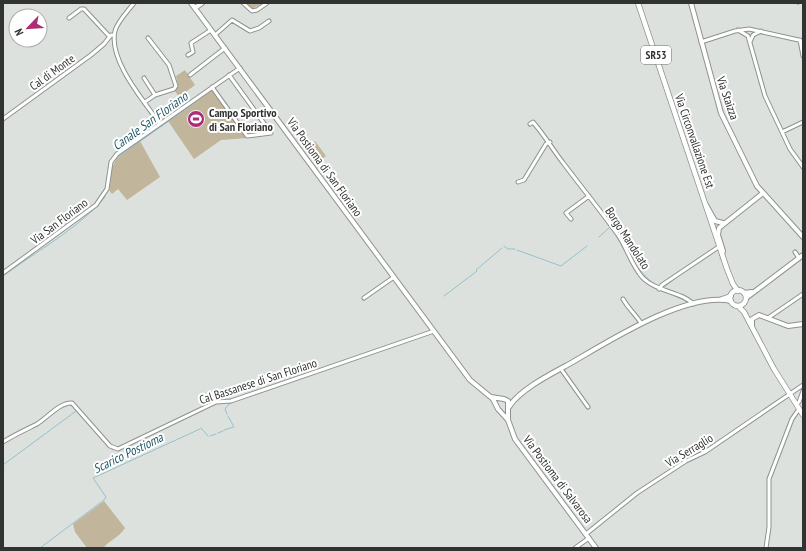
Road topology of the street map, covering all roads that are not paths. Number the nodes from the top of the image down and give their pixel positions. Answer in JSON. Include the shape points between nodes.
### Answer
{"nodes":[{"id":1,"x":134,"y":3,"type":"edge"},
{"id":2,"x":191,"y":3,"type":"edge"},
{"id":3,"x":202,"y":3,"type":"edge"},
{"id":4,"x":243,"y":3,"type":"edge"},
{"id":5,"x":267,"y":3,"type":"edge"},
{"id":6,"x":638,"y":3,"type":"edge"},
{"id":7,"x":691,"y":3,"type":"edge"},
{"id":8,"x":195,"y":8,"type":"junction"},
{"id":9,"x":68,"y":18,"type":"dead end"},
{"id":10,"x":269,"y":21,"type":"dead end"},
{"id":11,"x":750,"y":29,"type":"junction"},
{"id":12,"x":115,"y":30,"type":"junction"},
{"id":13,"x":211,"y":30,"type":"junction"},
{"id":14,"x":738,"y":30,"type":"junction"},
{"id":15,"x":762,"y":31,"type":"junction"},
{"id":16,"x":114,"y":35,"type":"junction"},
{"id":17,"x":215,"y":35,"type":"junction"},
{"id":18,"x":109,"y":36,"type":"junction"},
{"id":19,"x":748,"y":36,"type":"junction"},
{"id":20,"x":752,"y":36,"type":"junction"},
{"id":21,"x":148,"y":38,"type":"dead end"},
{"id":22,"x":802,"y":41,"type":"edge"},
{"id":23,"x":701,"y":42,"type":"junction"},
{"id":24,"x":751,"y":43,"type":"junction"},
{"id":25,"x":225,"y":48,"type":"junction"},
{"id":26,"x":803,"y":50,"type":"edge"},
{"id":27,"x":188,"y":55,"type":"dead end"},
{"id":28,"x":803,"y":55,"type":"edge"},
{"id":29,"x":240,"y":68,"type":"junction"},
{"id":30,"x":190,"y":75,"type":"dead end"},
{"id":31,"x":229,"y":75,"type":"junction"},
{"id":32,"x":144,"y":78,"type":"dead end"},
{"id":33,"x":212,"y":87,"type":"junction"},
{"id":34,"x":155,"y":95,"type":"junction"},
{"id":35,"x":145,"y":102,"type":"junction"},
{"id":36,"x":3,"y":119,"type":"edge"},
{"id":37,"x":803,"y":122,"type":"edge"},
{"id":38,"x":160,"y":124,"type":"junction"},
{"id":39,"x":530,"y":124,"type":"dead end"},
{"id":40,"x":782,"y":132,"type":"junction"},
{"id":41,"x":550,"y":142,"type":"junction"},
{"id":42,"x":803,"y":167,"type":"edge"},
{"id":43,"x":518,"y":182,"type":"dead end"},
{"id":44,"x":763,"y":193,"type":"junction"},
{"id":45,"x":589,"y":196,"type":"junction"},
{"id":46,"x":706,"y":204,"type":"junction"},
{"id":47,"x":571,"y":219,"type":"dead end"},
{"id":48,"x":723,"y":223,"type":"junction"},
{"id":49,"x":803,"y":237,"type":"edge"},
{"id":50,"x":720,"y":246,"type":"junction"},
{"id":51,"x":795,"y":252,"type":"dead end"},
{"id":52,"x":722,"y":254,"type":"junction"},
{"id":53,"x":801,"y":256,"type":"edge"},
{"id":54,"x":3,"y":273,"type":"edge"},
{"id":55,"x":394,"y":277,"type":"junction"},
{"id":56,"x":733,"y":284,"type":"junction"},
{"id":57,"x":659,"y":289,"type":"junction"},
{"id":58,"x":738,"y":291,"type":"junction"},
{"id":59,"x":745,"y":296,"type":"junction"},
{"id":60,"x":802,"y":296,"type":"edge"},
{"id":61,"x":731,"y":297,"type":"junction"},
{"id":62,"x":364,"y":298,"type":"dead end"},
{"id":63,"x":623,"y":299,"type":"dead end"},
{"id":64,"x":693,"y":304,"type":"junction"},
{"id":65,"x":740,"y":305,"type":"junction"},
{"id":66,"x":768,"y":318,"type":"junction"},
{"id":67,"x":641,"y":323,"type":"junction"},
{"id":68,"x":803,"y":324,"type":"edge"},
{"id":69,"x":434,"y":331,"type":"junction"},
{"id":70,"x":754,"y":331,"type":"junction"},
{"id":71,"x":561,"y":369,"type":"junction"},
{"id":72,"x":803,"y":385,"type":"edge"},
{"id":73,"x":803,"y":390,"type":"edge"},
{"id":74,"x":790,"y":394,"type":"junction"},
{"id":75,"x":517,"y":396,"type":"junction"},
{"id":76,"x":491,"y":397,"type":"junction"},
{"id":77,"x":503,"y":399,"type":"junction"},
{"id":78,"x":497,"y":406,"type":"junction"},
{"id":79,"x":797,"y":406,"type":"junction"},
{"id":80,"x":509,"y":407,"type":"junction"},
{"id":81,"x":588,"y":407,"type":"dead end"},
{"id":82,"x":501,"y":411,"type":"junction"},
{"id":83,"x":803,"y":415,"type":"edge"},
{"id":84,"x":508,"y":420,"type":"junction"},
{"id":85,"x":3,"y":442,"type":"edge"},
{"id":86,"x":588,"y":536,"type":"junction"},
{"id":87,"x":575,"y":548,"type":"edge"},
{"id":88,"x":596,"y":548,"type":"edge"},
{"id":89,"x":766,"y":548,"type":"edge"}],
"edges":[{"from":1,"to":12,"type":"street"},
{"from":2,"to":8,"type":"street","name":"Via Postioma di San Floriano"},
{"from":3,"to":8,"type":"street"},
{"from":4,"to":5,"type":"street","via":[[252,11]]},
{"from":6,"to":46,"type":"main road","name":"Via Circonvallazione Est","number":"SR53"},
{"from":7,"to":23,"type":"street","name":"Via Staizza"},
{"from":8,"to":13,"type":"street","name":"Via Postioma di San Floriano"},
{"from":9,"to":18,"type":"street","via":[[84,9]]},
{"from":10,"to":17,"type":"street","via":[[250,31],[232,20]]},
{"from":11,"to":14,"type":"street"},
{"from":11,"to":15,"type":"street"},
{"from":11,"to":19,"type":"street"},
{"from":11,"to":20,"type":"street"},
{"from":12,"to":16,"type":"street"},
{"from":12,"to":18,"type":"street"},
{"from":13,"to":17,"type":"street","name":"Via Postioma di San Floriano"},
{"from":13,"to":27,"type":"street","via":[[191,43],[193,52]]},
{"from":14,"to":19,"type":"street"},
{"from":14,"to":23,"type":"street"},
{"from":15,"to":20,"type":"street"},
{"from":15,"to":22,"type":"street"},
{"from":16,"to":18,"type":"street","name":"Cal di Monte"},
{"from":16,"to":35,"type":"street","via":[[118,57]]},
{"from":17,"to":25,"type":"street","name":"Via Postioma di San Floriano"},
{"from":18,"to":36,"type":"street","name":"Cal di Monte","via":[[95,52]]},
{"from":19,"to":24,"type":"street"},
{"from":20,"to":24,"type":"street"},
{"from":21,"to":34,"type":"street","via":[[169,66],[176,83],[174,90]]},
{"from":22,"to":28,"type":"street"},
{"from":23,"to":44,"type":"street","name":"Via Staizza","via":[[720,110],[752,178]]},
{"from":24,"to":40,"type":"street","via":[[765,94]]},
{"from":25,"to":29,"type":"street","name":"Via Postioma di San Floriano"},
{"from":25,"to":30,"type":"street"},
{"from":26,"to":28,"type":"street"},
{"from":29,"to":31,"type":"street","name":"Via San Floriano"},
{"from":29,"to":55,"type":"street","name":"Via Postioma di San Floriano"},
{"from":31,"to":33,"type":"street","name":"Via San Floriano"},
{"from":31,"to":33,"type":"street","via":[[271,133],[246,136]]},
{"from":32,"to":34,"type":"street"},
{"from":33,"to":38,"type":"street","name":"Via San Floriano"},
{"from":34,"to":35,"type":"street"},
{"from":35,"to":38,"type":"street"},
{"from":37,"to":40,"type":"street"},
{"from":38,"to":54,"type":"street","name":"Via San Floriano","via":[[113,158],[107,190],[96,205]]},
{"from":39,"to":41,"type":"street","name":"Borgo Mandolato","via":[[533,122]]},
{"from":40,"to":42,"type":"street","via":[[792,153]]},
{"from":41,"to":43,"type":"street","via":[[546,144],[524,180]]},
{"from":41,"to":45,"type":"street","name":"Borgo Mandolato"},
{"from":44,"to":48,"type":"street"},
{"from":44,"to":49,"type":"street","name":"Via Staizza"},
{"from":45,"to":47,"type":"street","via":[[566,213]]},
{"from":45,"to":57,"type":"street","name":"Borgo Mandolato","via":[[619,236],[630,261],[642,277]]},
{"from":46,"to":48,"type":"street","via":[[714,221]]},
{"from":46,"to":50,"type":"main road","name":"Via Circonvallazione Est","number":"SR53"},
{"from":48,"to":52,"type":"street","via":[[718,231],[724,251]]},
{"from":50,"to":52,"type":"main road","name":"Via Circonvallazione Est"},
{"from":50,"to":57,"type":"street"},
{"from":51,"to":53,"type":"street"},
{"from":52,"to":56,"type":"main road","name":"Via Circonvallazione Est"},
{"from":53,"to":59,"type":"street"},
{"from":55,"to":62,"type":"street"},
{"from":55,"to":69,"type":"street","name":"Via Postioma di San Floriano"},
{"from":56,"to":58,"type":"main road"},
{"from":56,"to":61,"type":"main road"},
{"from":57,"to":64,"type":"street","name":"Borgo Mandolato"},
{"from":58,"to":59,"type":"main road"},
{"from":58,"to":61,"type":"main road"},
{"from":59,"to":65,"type":"main road"},
{"from":60,"to":66,"type":"street"},
{"from":61,"to":64,"type":"street"},
{"from":61,"to":65,"type":"main road"},
{"from":63,"to":67,"type":"street"},
{"from":64,"to":67,"type":"street"},
{"from":65,"to":70,"type":"main road"},
{"from":66,"to":68,"type":"street","via":[[790,326]]},
{"from":66,"to":70,"type":"street","via":[[758,315],[752,319]]},
{"from":67,"to":71,"type":"street"},
{"from":69,"to":76,"type":"street","name":"Via Postioma di Salvarosa","via":[[473,383]]},
{"from":69,"to":85,"type":"street","name":"Cal Bassanese di San Floriano","via":[[231,401],[216,402],[118,449],[110,446],[72,403],[66,404],[37,424]]},
{"from":70,"to":74,"type":"main road"},
{"from":71,"to":75,"type":"street"},
{"from":71,"to":81,"type":"street"},
{"from":72,"to":74,"type":"street","name":"Via Serraglio"},
{"from":73,"to":79,"type":"street"},
{"from":74,"to":79,"type":"main road"},
{"from":74,"to":86,"type":"street","name":"Via Serraglio","via":[[705,452],[686,461],[637,493]]},
{"from":75,"to":77,"type":"street"},
{"from":75,"to":80,"type":"street"},
{"from":76,"to":77,"type":"street","name":"Via Postioma di Salvarosa"},
{"from":76,"to":78,"type":"street","name":"Via Postioma di Salvarosa"},
{"from":77,"to":78,"type":"street","via":[[498,401]]},
{"from":77,"to":80,"type":"street","via":[[508,401]]},
{"from":78,"to":82,"type":"street","name":"Via Postioma di Salvarosa"},
{"from":79,"to":83,"type":"main road"},
{"from":79,"to":89,"type":"street","via":[[769,479],[769,527]]},
{"from":80,"to":82,"type":"street","via":[[506,411]]},
{"from":80,"to":84,"type":"street","name":"Via Postioma di Salvarosa"},
{"from":82,"to":84,"type":"street","name":"Via Postioma di Salvarosa"},
{"from":84,"to":86,"type":"street","name":"Via Postioma di Salvarosa","via":[[515,439]]},
{"from":86,"to":87,"type":"street","name":"Via Serraglio"},
{"from":86,"to":88,"type":"street","name":"Via Postioma di Salvarosa"}]}
